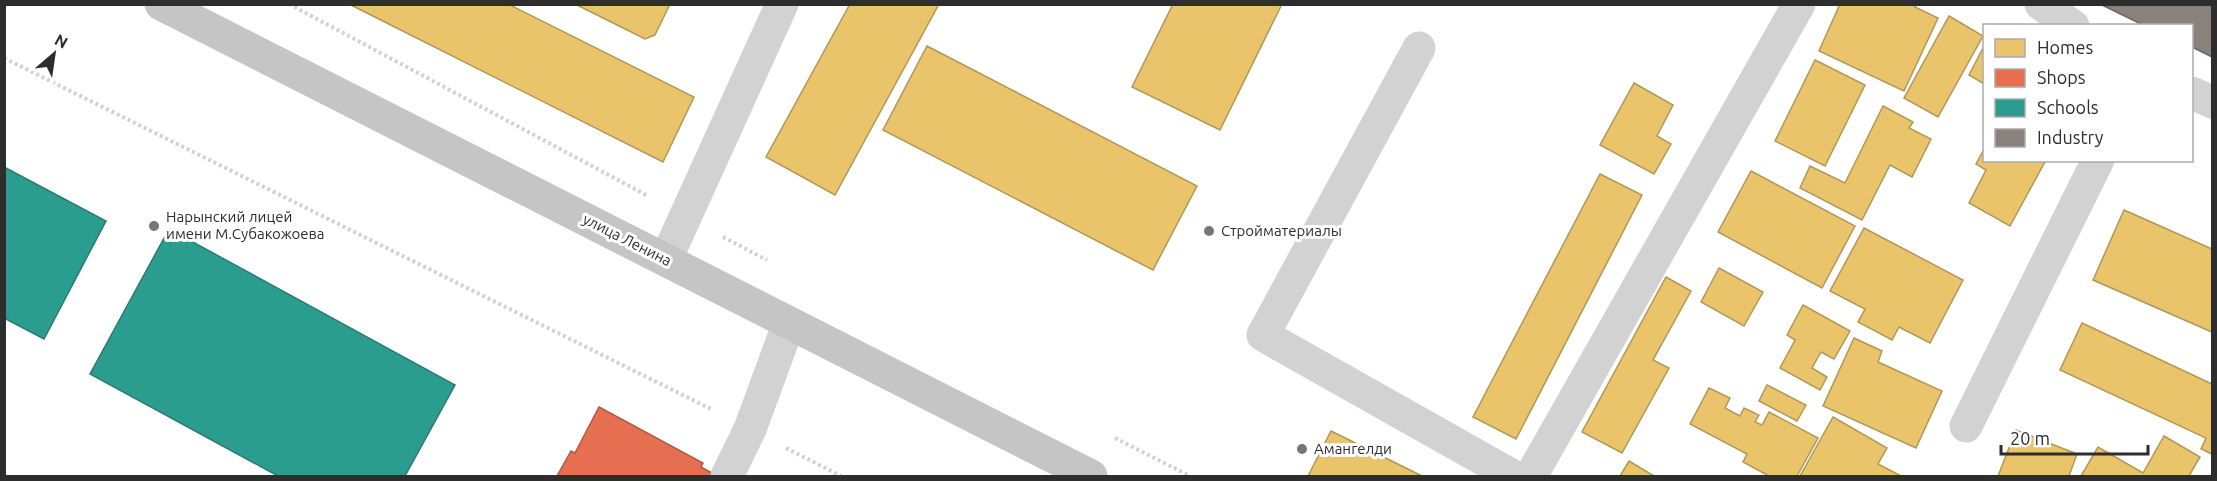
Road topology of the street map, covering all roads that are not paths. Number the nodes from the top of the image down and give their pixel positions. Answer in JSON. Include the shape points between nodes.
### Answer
{"nodes":[{"id":1,"x":161,"y":4,"type":"edge"},
{"id":2,"x":782,"y":4,"type":"edge"},
{"id":3,"x":1799,"y":4,"type":"edge"},
{"id":4,"x":2041,"y":4,"type":"edge"},
{"id":5,"x":2070,"y":24,"type":"edge"},
{"id":6,"x":1419,"y":48,"type":"dead end"},
{"id":7,"x":2193,"y":93,"type":"edge"},
{"id":8,"x":2212,"y":102,"type":"edge"},
{"id":9,"x":2097,"y":162,"type":"edge"},
{"id":10,"x":666,"y":260,"type":"junction"},
{"id":11,"x":789,"y":323,"type":"junction"},
{"id":12,"x":1966,"y":426,"type":"dead end"},
{"id":13,"x":727,"y":477,"type":"edge"},
{"id":14,"x":1091,"y":477,"type":"edge"},
{"id":15,"x":1513,"y":477,"type":"edge"},
{"id":16,"x":1531,"y":477,"type":"edge"}],
"edges":[{"from":1,"to":10,"type":"main road","name":"улица Ленина"},
{"from":2,"to":10,"type":"street"},
{"from":3,"to":16,"type":"street"},
{"from":4,"to":5,"type":"street"},
{"from":6,"to":15,"type":"street","via":[[1263,335]]},
{"from":7,"to":8,"type":"street"},
{"from":9,"to":12,"type":"street"},
{"from":10,"to":11,"type":"main road","name":"улица Ленина"},
{"from":11,"to":13,"type":"street","via":[[750,429]]},
{"from":11,"to":14,"type":"main road","name":"улица Ленина"}]}
